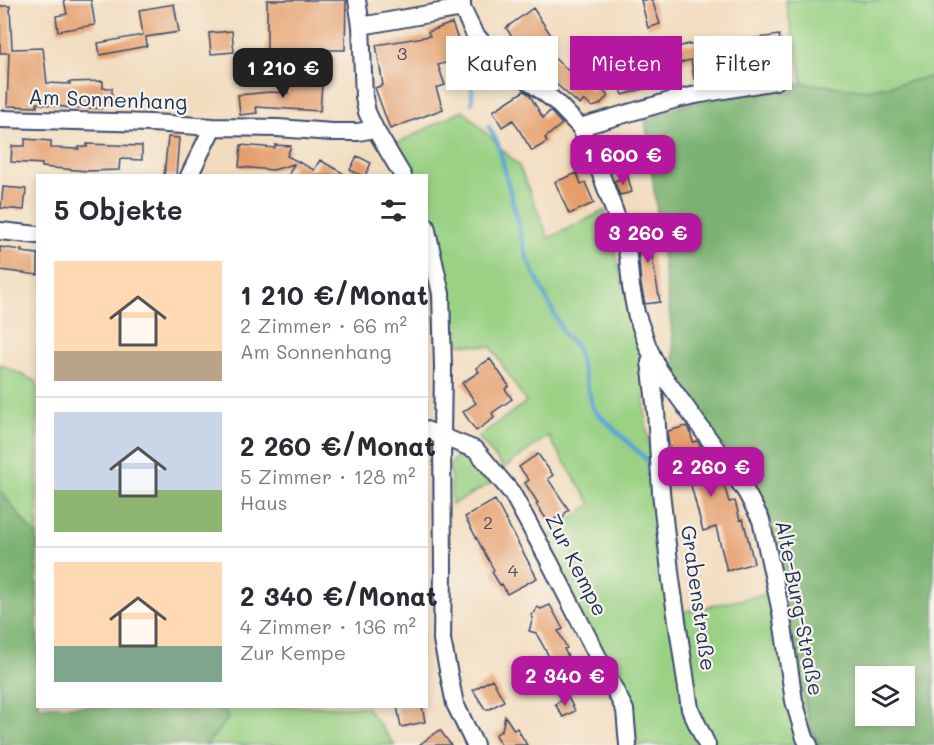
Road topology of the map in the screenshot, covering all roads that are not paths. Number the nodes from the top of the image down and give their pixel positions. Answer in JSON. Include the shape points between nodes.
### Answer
{"nodes":[{"id":1,"x":357,"y":0,"type":"edge"},
{"id":2,"x":462,"y":4,"type":"edge"},
{"id":3,"x":361,"y":26,"type":"junction"},
{"id":4,"x":726,"y":90,"type":"edge"},
{"id":5,"x":0,"y":119,"type":"edge"},
{"id":6,"x":580,"y":127,"type":"junction"},
{"id":7,"x":213,"y":128,"type":"junction"},
{"id":8,"x":375,"y":129,"type":"junction"},
{"id":9,"x":190,"y":174,"type":"edge"},
{"id":10,"x":402,"y":174,"type":"edge"},
{"id":11,"x":0,"y":231,"type":"edge"},
{"id":12,"x":36,"y":235,"type":"edge"},
{"id":13,"x":428,"y":235,"type":"edge"},
{"id":14,"x":648,"y":347,"type":"junction"},
{"id":15,"x":434,"y":433,"type":"edge"},
{"id":16,"x":434,"y":639,"type":"edge"},
{"id":17,"x":475,"y":745,"type":"edge"},
{"id":18,"x":628,"y":745,"type":"edge"},
{"id":19,"x":707,"y":745,"type":"edge"},
{"id":20,"x":808,"y":745,"type":"edge"}],
"edges":[{"from":1,"to":3,"type":"street"},
{"from":2,"to":3,"type":"street"},
{"from":2,"to":6,"type":"street","name":"Alte-Burg-Straße","via":[[474,33],[492,53],[556,102]]},
{"from":3,"to":8,"type":"street","via":[[364,97]]},
{"from":4,"to":6,"type":"street"},
{"from":5,"to":7,"type":"street","name":"Am Sonnenhang"},
{"from":6,"to":14,"type":"street","name":"Alte-Burg-Straße","via":[[622,232],[636,313]]},
{"from":7,"to":8,"type":"street","name":"Am Sonnenhang","via":[[332,132]]},
{"from":7,"to":9,"type":"street","name":"Am Sonnenhang"},
{"from":8,"to":10,"type":"street"},
{"from":11,"to":12,"type":"street"},
{"from":13,"to":15,"type":"street","via":[[441,294],[443,367]]},
{"from":14,"to":19,"type":"street","name":"Grabenstraße","via":[[661,492],[690,709]]},
{"from":14,"to":20,"type":"street","name":"Alte-Burg-Straße","via":[[659,370],[723,457],[761,520],[781,612],[794,701]]},
{"from":15,"to":16,"type":"street","via":[[443,570]]},
{"from":15,"to":18,"type":"street","name":"Zur Kempe","via":[[476,450],[512,492],[625,710]]},
{"from":16,"to":17,"type":"street","via":[[455,704]]}]}
